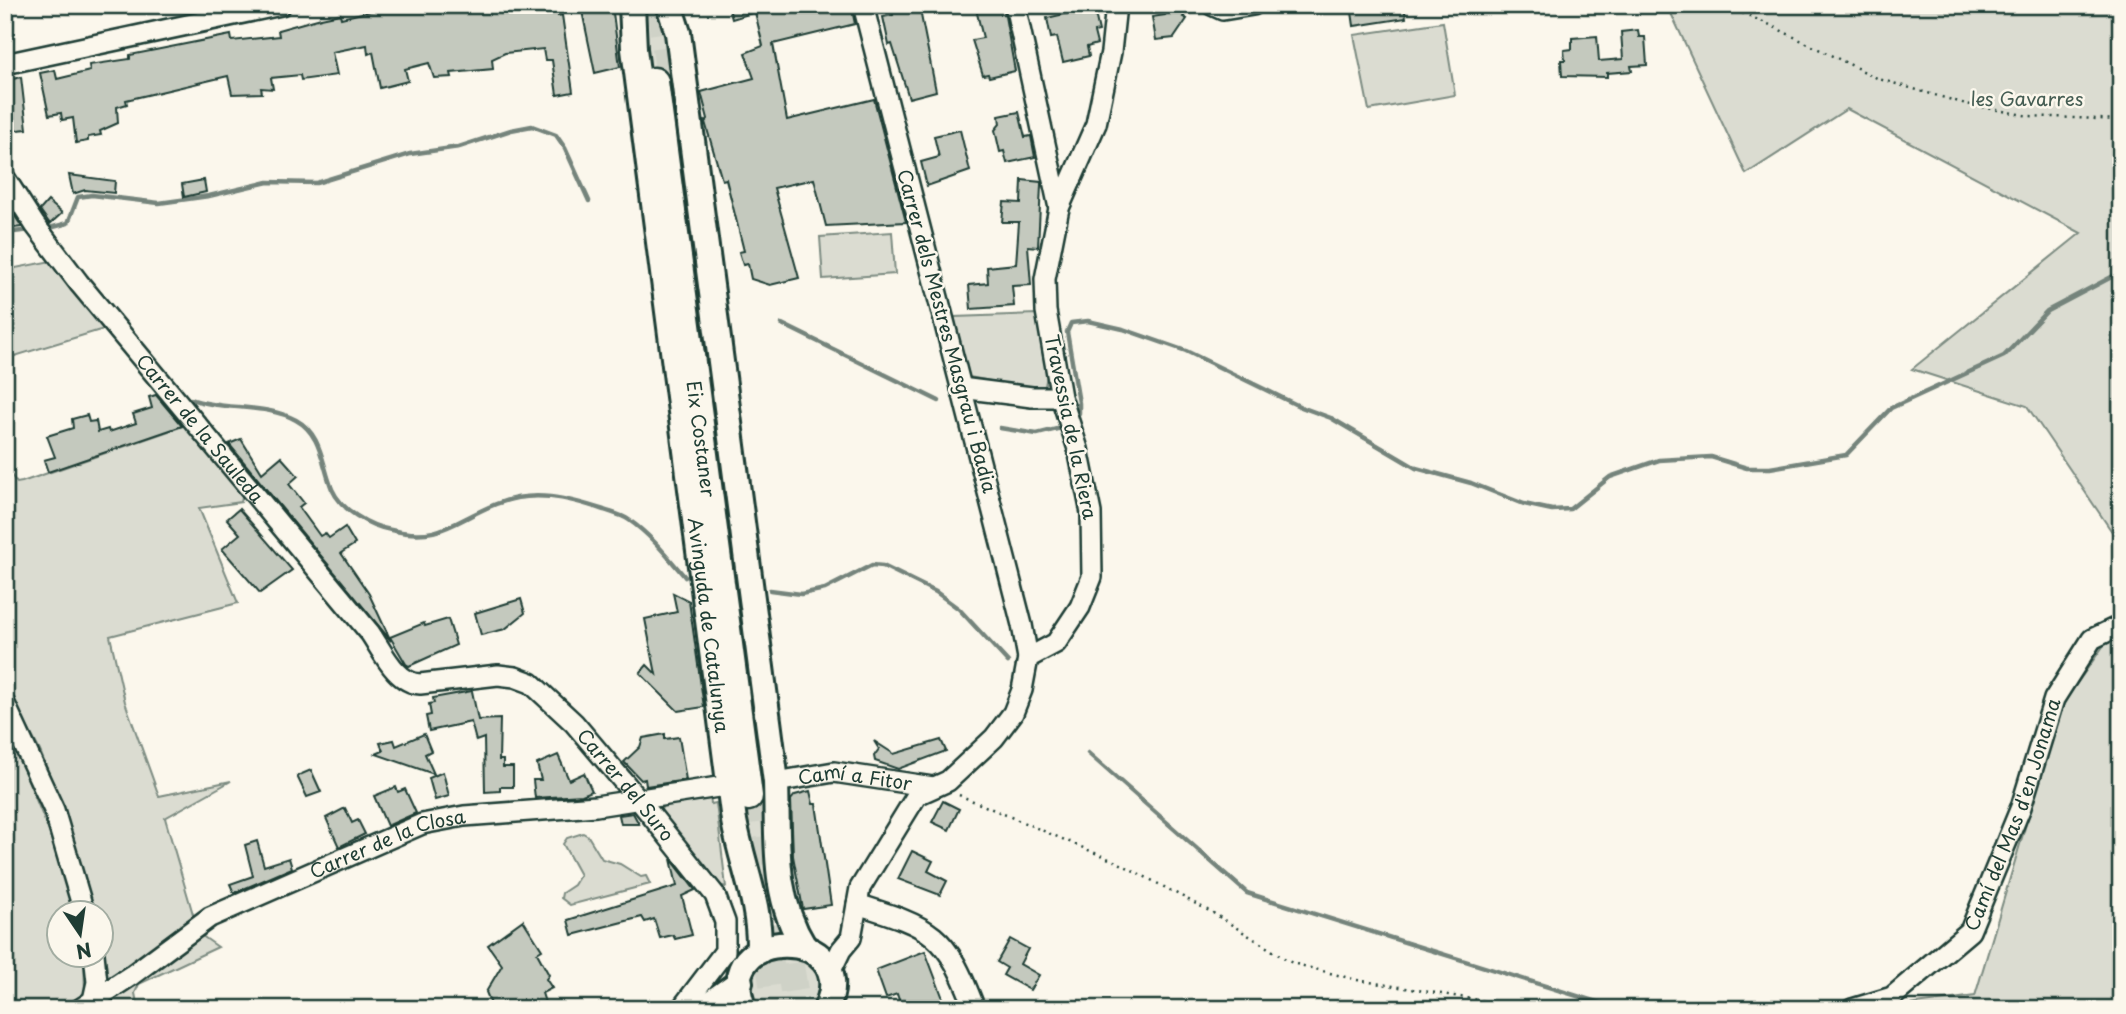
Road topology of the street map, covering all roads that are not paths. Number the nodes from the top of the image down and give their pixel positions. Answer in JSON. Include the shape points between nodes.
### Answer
{"nodes":[{"id":1,"x":632,"y":5,"type":"edge"},
{"id":2,"x":669,"y":5,"type":"edge"},
{"id":3,"x":863,"y":5,"type":"edge"},
{"id":4,"x":1015,"y":5,"type":"edge"},
{"id":5,"x":1116,"y":5,"type":"edge"},
{"id":6,"x":1212,"y":5,"type":"edge"},
{"id":7,"x":1253,"y":5,"type":"edge"},
{"id":8,"x":270,"y":6,"type":"edge"},
{"id":9,"x":5,"y":64,"type":"edge"},
{"id":10,"x":662,"y":83,"type":"tunnel mouth"},
{"id":11,"x":1050,"y":166,"type":"junction"},
{"id":12,"x":1074,"y":175,"type":"junction"},
{"id":13,"x":5,"y":178,"type":"edge"},
{"id":14,"x":1059,"y":208,"type":"junction"},
{"id":15,"x":961,"y":388,"type":"junction"},
{"id":16,"x":1068,"y":414,"type":"junction"},
{"id":17,"x":2121,"y":625,"type":"edge"},
{"id":18,"x":1028,"y":658,"type":"junction"},
{"id":19,"x":401,"y":677,"type":"joint"},
{"id":20,"x":5,"y":704,"type":"edge"},
{"id":21,"x":934,"y":787,"type":"junction"},
{"id":22,"x":754,"y":788,"type":"junction"},
{"id":23,"x":639,"y":800,"type":"junction"},
{"id":24,"x":80,"y":898,"type":"edge"},
{"id":25,"x":857,"y":904,"type":"junction"},
{"id":26,"x":807,"y":949,"type":"junction"},
{"id":27,"x":841,"y":950,"type":"junction"},
{"id":28,"x":759,"y":951,"type":"junction"},
{"id":29,"x":96,"y":968,"type":"edge"},
{"id":30,"x":829,"y":975,"type":"junction"},
{"id":31,"x":740,"y":982,"type":"junction"},
{"id":32,"x":88,"y":1006,"type":"edge"},
{"id":33,"x":681,"y":1009,"type":"edge"},
{"id":34,"x":702,"y":1009,"type":"edge"},
{"id":35,"x":744,"y":1009,"type":"edge"},
{"id":36,"x":826,"y":1009,"type":"edge"},
{"id":37,"x":975,"y":1009,"type":"edge"},
{"id":38,"x":1852,"y":1009,"type":"edge"}],
"edges":[{"from":1,"to":22,"type":"main road","name":"Avinguda de Catalunya","via":[[634,49]]},
{"from":2,"to":22,"type":"main road","name":"Avinguda de Catalunya","via":[[678,33]]},
{"from":3,"to":15,"type":"street","name":"Carrer dels Mestres Masgrau i Badia"},
{"from":4,"to":11,"type":"street"},
{"from":5,"to":12,"type":"street","name":"Travessia de la Riera","via":[[1096,124]]},
{"from":6,"to":7,"type":"street","via":[[1223,10]]},
{"from":8,"to":9,"type":"street"},
{"from":10,"to":22,"type":"highway","name":"Eix Costaner"},
{"from":11,"to":12,"type":"street"},
{"from":11,"to":14,"type":"street"},
{"from":12,"to":14,"type":"street","name":"Travessia de la Riera"},
{"from":13,"to":19,"type":"street","name":"Carrer de la Sauleda","via":[[79,283],[370,633]]},
{"from":14,"to":16,"type":"street","name":"Travessia de la Riera","via":[[1045,279],[1046,311]]},
{"from":15,"to":16,"type":"street"},
{"from":15,"to":18,"type":"street","name":"Carrer dels Mestres Masgrau i Badia"},
{"from":16,"to":18,"type":"street","name":"Travessia de la Riera","via":[[1091,513],[1092,577],[1084,601],[1056,643]]},
{"from":17,"to":38,"type":"street","name":"Camí del Mas d'en Jonama","via":[[2092,639],[2054,699],[2021,807],[1970,931],[1892,997]]},
{"from":18,"to":21,"type":"street","via":[[1018,701],[994,738],[948,781]]},
{"from":19,"to":23,"type":"street","name":"Carrer del Suro","via":[[409,684],[499,675],[531,683],[574,723]]},
{"from":20,"to":24,"type":"street","via":[[54,810]]},
{"from":21,"to":22,"type":"street","name":"Camí a Fitor","via":[[834,772]]},
{"from":21,"to":25,"type":"street","via":[[917,795],[879,853],[860,888]]},
{"from":22,"to":23,"type":"street","name":"Carrer de la Closa"},
{"from":22,"to":26,"type":"main road","name":"Avinguda de Catalunya","via":[[789,923]]},
{"from":22,"to":28,"type":"main road","name":"Avinguda de Catalunya","via":[[740,853],[759,913]]},
{"from":23,"to":32,"type":"street","name":"Carrer de la Closa","via":[[449,817],[422,824],[210,917]]},
{"from":23,"to":33,"type":"street","name":"Carrer del Suro","via":[[715,895],[724,922],[725,951]]},
{"from":25,"to":27,"type":"street","via":[[851,938]]},
{"from":25,"to":37,"type":"street","via":[[907,919],[936,937],[952,955]]},
{"from":26,"to":27,"type":"street"},
{"from":26,"to":28,"type":"main road","via":[[785,943]]},
{"from":26,"to":30,"type":"main road","name":"Avinguda de Catalunya","via":[[822,961]]},
{"from":27,"to":30,"type":"street"},
{"from":28,"to":31,"type":"main road","via":[[748,962]]},
{"from":29,"to":32,"type":"street","via":[[97,982]]},
{"from":30,"to":36,"type":"main road"},
{"from":31,"to":34,"type":"main road"},
{"from":31,"to":35,"type":"main road"}]}
